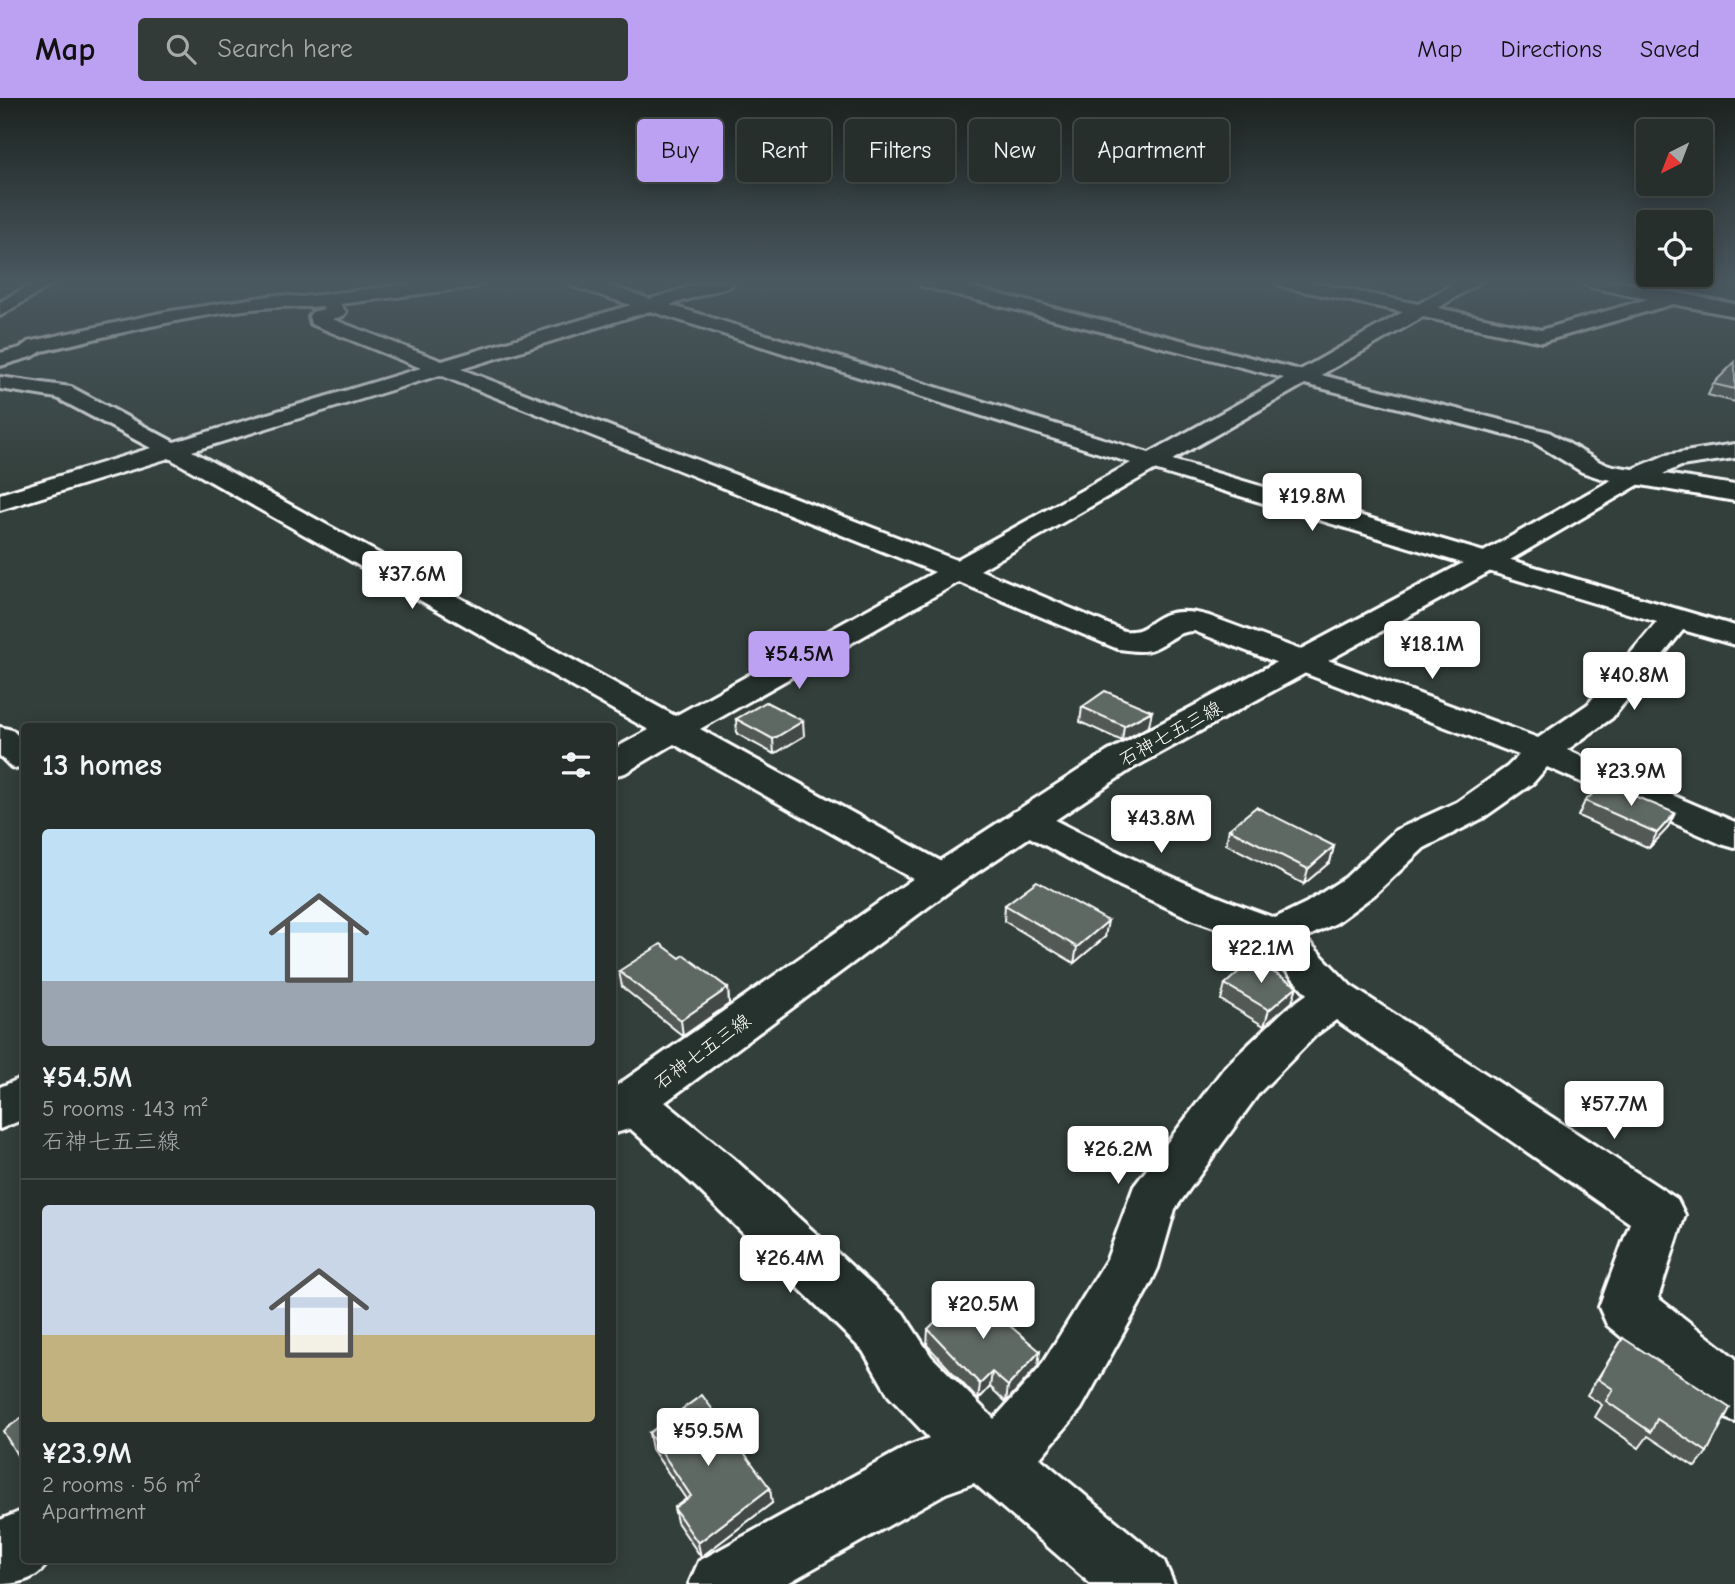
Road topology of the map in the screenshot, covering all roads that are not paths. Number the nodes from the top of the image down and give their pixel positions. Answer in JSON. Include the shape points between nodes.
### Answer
{"nodes":[{"id":1,"x":28,"y":351,"type":"edge"},
{"id":2,"x":400,"y":351,"type":"edge"},
{"id":3,"x":498,"y":351,"type":"edge"},
{"id":4,"x":799,"y":351,"type":"edge"},
{"id":5,"x":1210,"y":351,"type":"edge"},
{"id":6,"x":1347,"y":351,"type":"edge"},
{"id":7,"x":0,"y":360,"type":"edge"},
{"id":8,"x":443,"y":368,"type":"junction"},
{"id":9,"x":1306,"y":375,"type":"junction"},
{"id":10,"x":0,"y":383,"type":"edge"},
{"id":11,"x":172,"y":450,"type":"junction"},
{"id":12,"x":1735,"y":451,"type":"edge"},
{"id":13,"x":1150,"y":461,"type":"junction"},
{"id":14,"x":1631,"y":478,"type":"junction"},
{"id":15,"x":1735,"y":493,"type":"edge"},
{"id":16,"x":0,"y":502,"type":"edge"},
{"id":17,"x":1488,"y":561,"type":"junction"},
{"id":18,"x":959,"y":571,"type":"junction"},
{"id":19,"x":1677,"y":618,"type":"junction"},
{"id":20,"x":1735,"y":636,"type":"edge"},
{"id":21,"x":1302,"y":660,"type":"junction"},
{"id":22,"x":676,"y":729,"type":"junction"},
{"id":23,"x":0,"y":737,"type":"edge"},
{"id":24,"x":1542,"y":752,"type":"junction"},
{"id":25,"x":21,"y":756,"type":"edge"},
{"id":26,"x":616,"y":763,"type":"edge"},
{"id":27,"x":1026,"y":820,"type":"junction"},
{"id":28,"x":1735,"y":836,"type":"edge"},
{"id":29,"x":941,"y":878,"type":"junction"},
{"id":30,"x":1276,"y":934,"type":"junction"},
{"id":31,"x":1335,"y":997,"type":"junction"},
{"id":32,"x":21,"y":1098,"type":"edge"},
{"id":33,"x":622,"y":1108,"type":"edge"},
{"id":34,"x":0,"y":1110,"type":"edge"},
{"id":35,"x":1735,"y":1394,"type":"edge"},
{"id":36,"x":990,"y":1456,"type":"junction"},
{"id":37,"x":21,"y":1544,"type":"edge"},
{"id":38,"x":0,"y":1560,"type":"edge"},
{"id":39,"x":722,"y":1584,"type":"edge"},
{"id":40,"x":1141,"y":1584,"type":"edge"}],
"edges":[{"from":1,"to":7,"type":"street"},
{"from":2,"to":8,"type":"street"},
{"from":3,"to":8,"type":"street"},
{"from":4,"to":13,"type":"street"},
{"from":5,"to":9,"type":"street"},
{"from":6,"to":9,"type":"street"},
{"from":8,"to":11,"type":"street"},
{"from":8,"to":18,"type":"street"},
{"from":9,"to":13,"type":"street"},
{"from":9,"to":14,"type":"street","via":[[1541,437],[1591,467]]},
{"from":10,"to":11,"type":"street","via":[[63,393]]},
{"from":11,"to":16,"type":"street"},
{"from":11,"to":22,"type":"street"},
{"from":12,"to":14,"type":"street","name":"石神七五三線","via":[[1675,460]]},
{"from":13,"to":17,"type":"street"},
{"from":13,"to":18,"type":"street"},
{"from":14,"to":15,"type":"street"},
{"from":14,"to":17,"type":"street","name":"石神七五三線"},
{"from":17,"to":19,"type":"street"},
{"from":17,"to":21,"type":"street","name":"石神七五三線"},
{"from":18,"to":21,"type":"street","via":[[1118,640],[1144,642],[1174,622],[1198,622]]},
{"from":18,"to":22,"type":"street"},
{"from":19,"to":20,"type":"street"},
{"from":19,"to":24,"type":"street","via":[[1600,711]]},
{"from":21,"to":24,"type":"street"},
{"from":21,"to":27,"type":"street","name":"石神七五三線","via":[[1120,760]]},
{"from":22,"to":26,"type":"street"},
{"from":22,"to":29,"type":"street"},
{"from":23,"to":25,"type":"street"},
{"from":24,"to":28,"type":"street"},
{"from":24,"to":30,"type":"street","via":[[1492,796],[1410,839],[1360,886],[1321,913]]},
{"from":27,"to":29,"type":"street","name":"石神七五三線"},
{"from":27,"to":30,"type":"street","via":[[1132,876]]},
{"from":29,"to":33,"type":"street","name":"石神七五三線"},
{"from":30,"to":31,"type":"street"},
{"from":31,"to":35,"type":"street","via":[[1659,1215],[1627,1307]]},
{"from":31,"to":36,"type":"street","via":[[1301,1022],[1242,1080],[1152,1201],[1131,1268],[1060,1389]]},
{"from":32,"to":34,"type":"street"},
{"from":33,"to":36,"type":"street","via":[[715,1173],[883,1332],[911,1376]]},
{"from":36,"to":39,"type":"street","via":[[930,1468]]},
{"from":36,"to":40,"type":"street"},
{"from":37,"to":38,"type":"street"}]}
